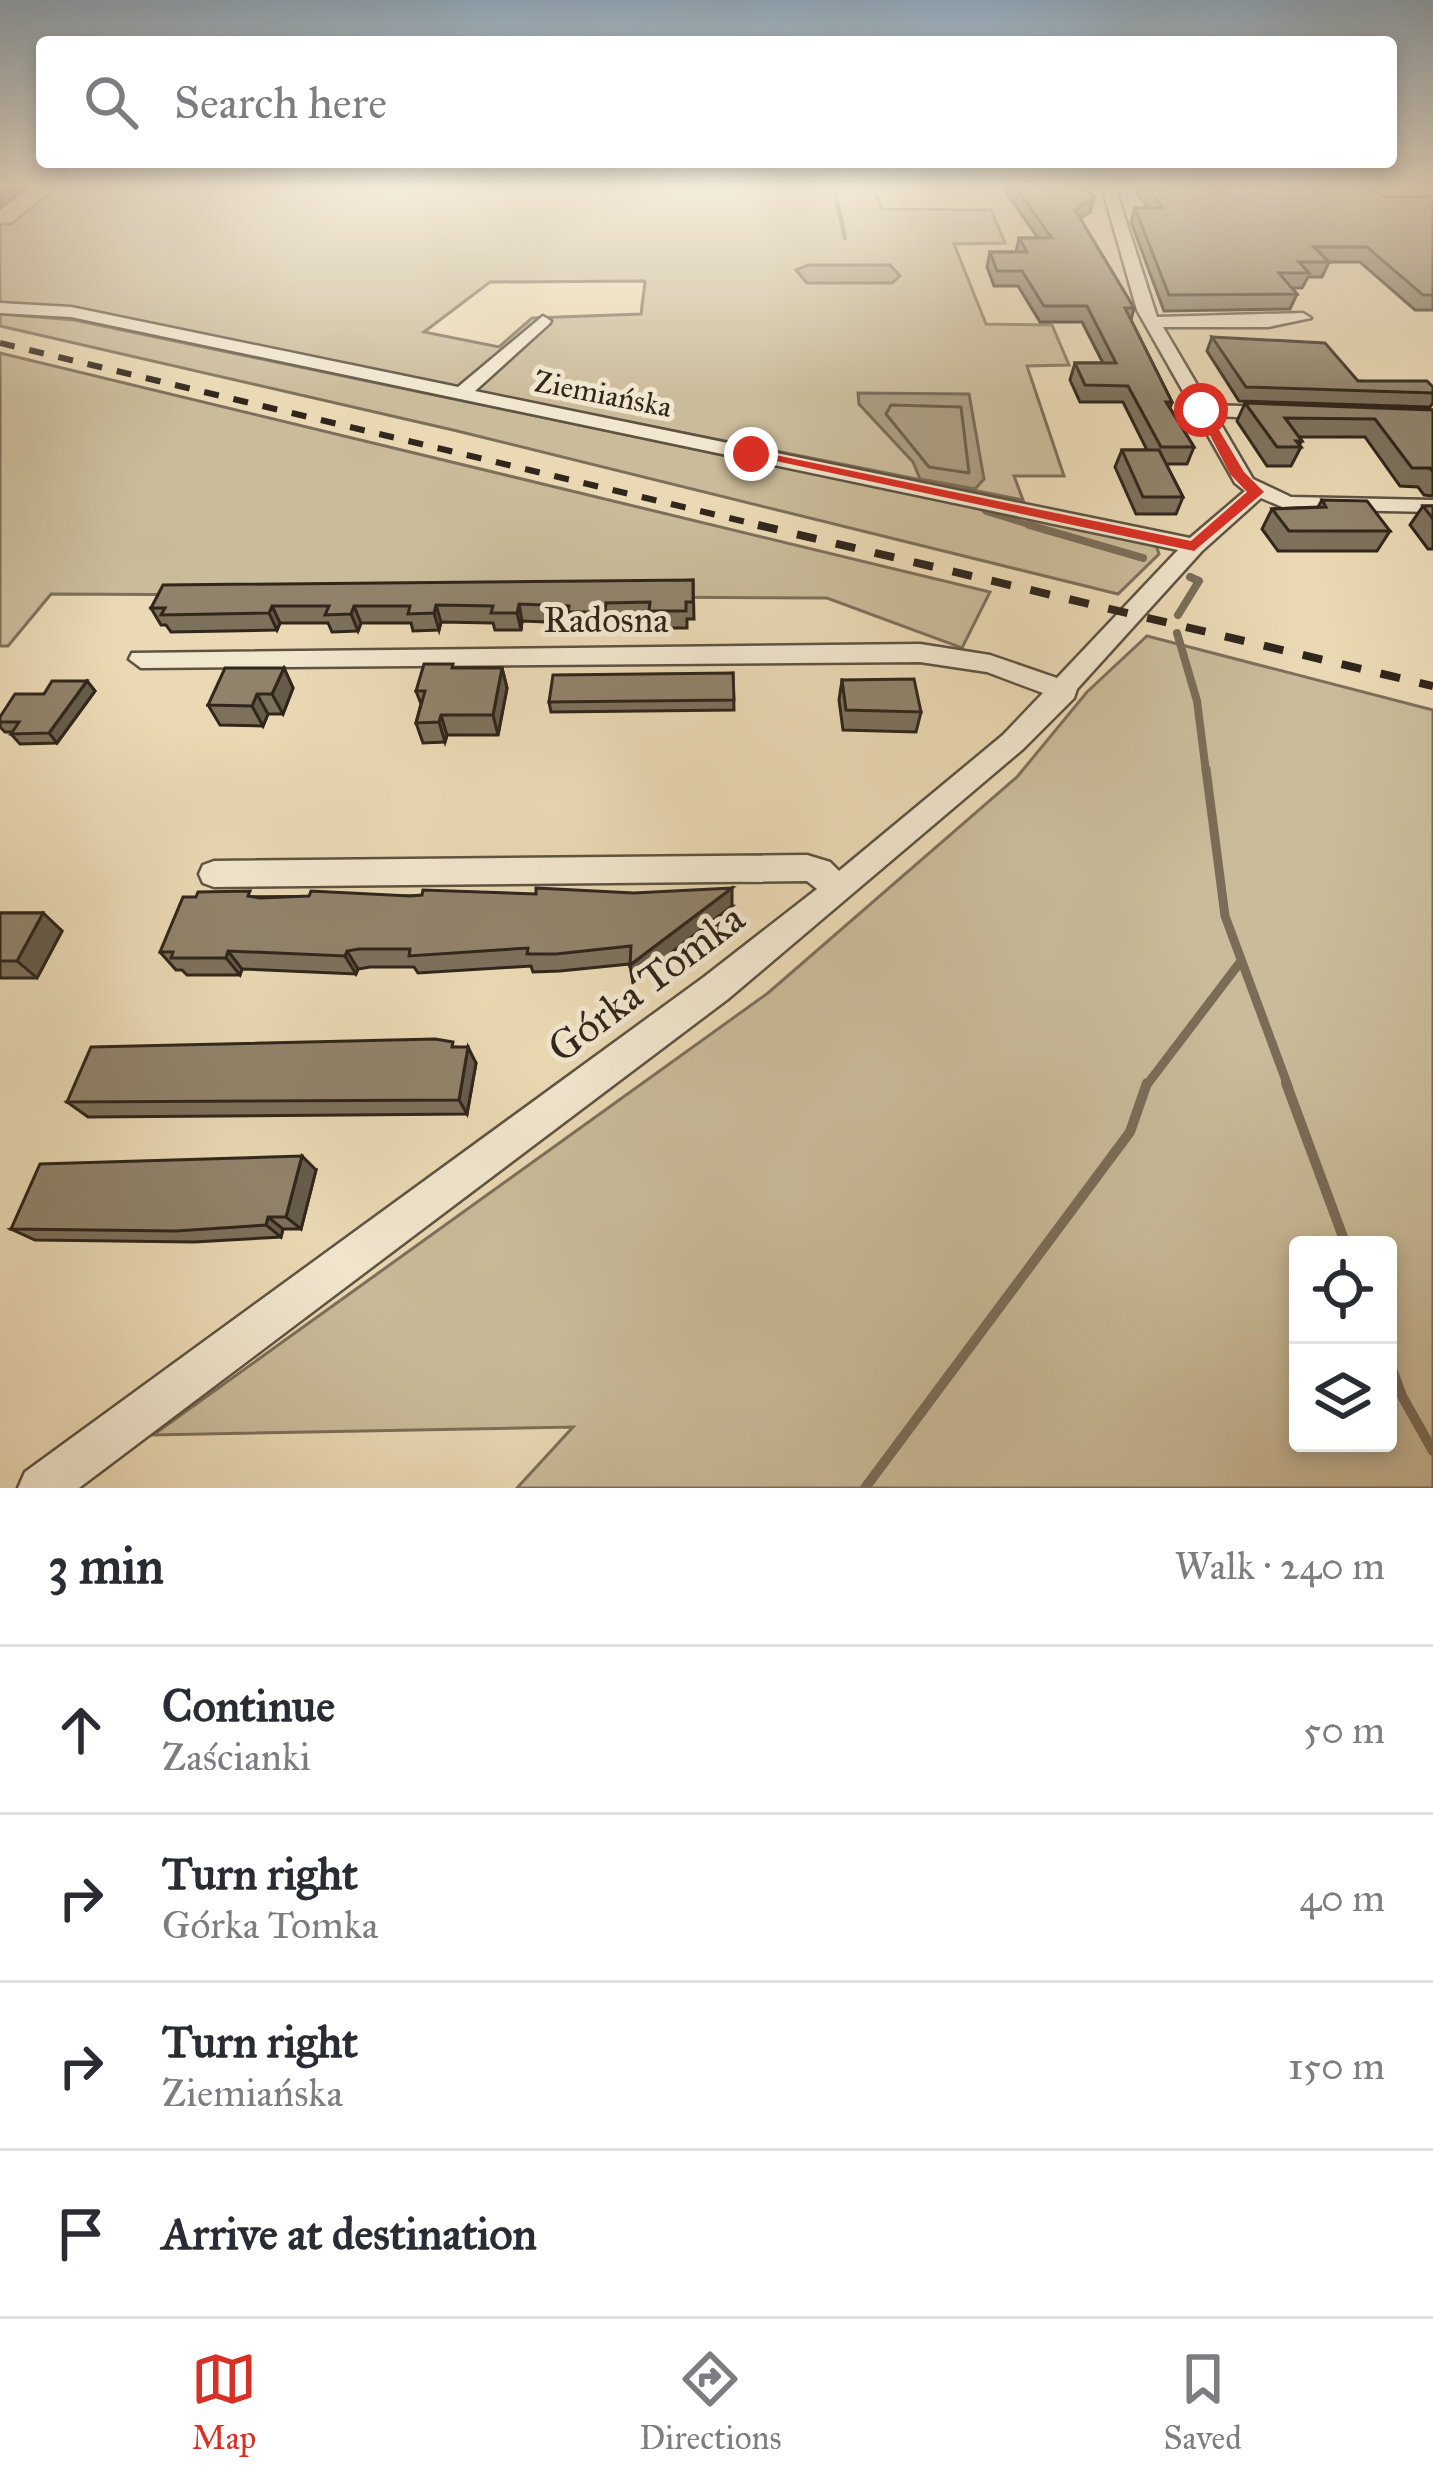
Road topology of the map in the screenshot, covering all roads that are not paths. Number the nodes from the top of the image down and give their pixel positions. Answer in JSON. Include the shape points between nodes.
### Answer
{"nodes":[{"id":1,"x":1129,"y":256,"type":"edge"},
{"id":2,"x":0,"y":308,"type":"edge"},
{"id":3,"x":1304,"y":317,"type":"dead end"},
{"id":4,"x":543,"y":321,"type":"dead end"},
{"id":5,"x":1150,"y":322,"type":"junction"},
{"id":6,"x":460,"y":395,"type":"junction"},
{"id":7,"x":1201,"y":410,"type":"junction"},
{"id":8,"x":1296,"y":413,"type":"edge"},
{"id":9,"x":1256,"y":492,"type":"junction"},
{"id":10,"x":1433,"y":506,"type":"edge"},
{"id":11,"x":1194,"y":546,"type":"junction"},
{"id":12,"x":141,"y":659,"type":"dead end"},
{"id":13,"x":1065,"y":691,"type":"junction"},
{"id":14,"x":214,"y":874,"type":"dead end"},
{"id":15,"x":838,"y":890,"type":"junction"},
{"id":16,"x":41,"y":1488,"type":"edge"}],
"edges":[{"from":1,"to":5,"type":"street"},
{"from":2,"to":6,"type":"street","name":"Ziemiańska","via":[[71,312]]},
{"from":3,"to":5,"type":"street"},
{"from":4,"to":6,"type":"street"},
{"from":5,"to":7,"type":"street"},
{"from":6,"to":11,"type":"street","name":"Ziemiańska"},
{"from":7,"to":8,"type":"street"},
{"from":7,"to":9,"type":"street"},
{"from":9,"to":10,"type":"street","via":[[1287,502]]},
{"from":9,"to":11,"type":"street","name":"Górka Tomka"},
{"from":11,"to":13,"type":"street","name":"Górka Tomka"},
{"from":12,"to":13,"type":"street","name":"Radosna","via":[[920,653],[990,664]]},
{"from":13,"to":15,"type":"street","name":"Górka Tomka"},
{"from":14,"to":15,"type":"street","via":[[807,868]]},
{"from":15,"to":16,"type":"street","name":"Górka Tomka"}]}
